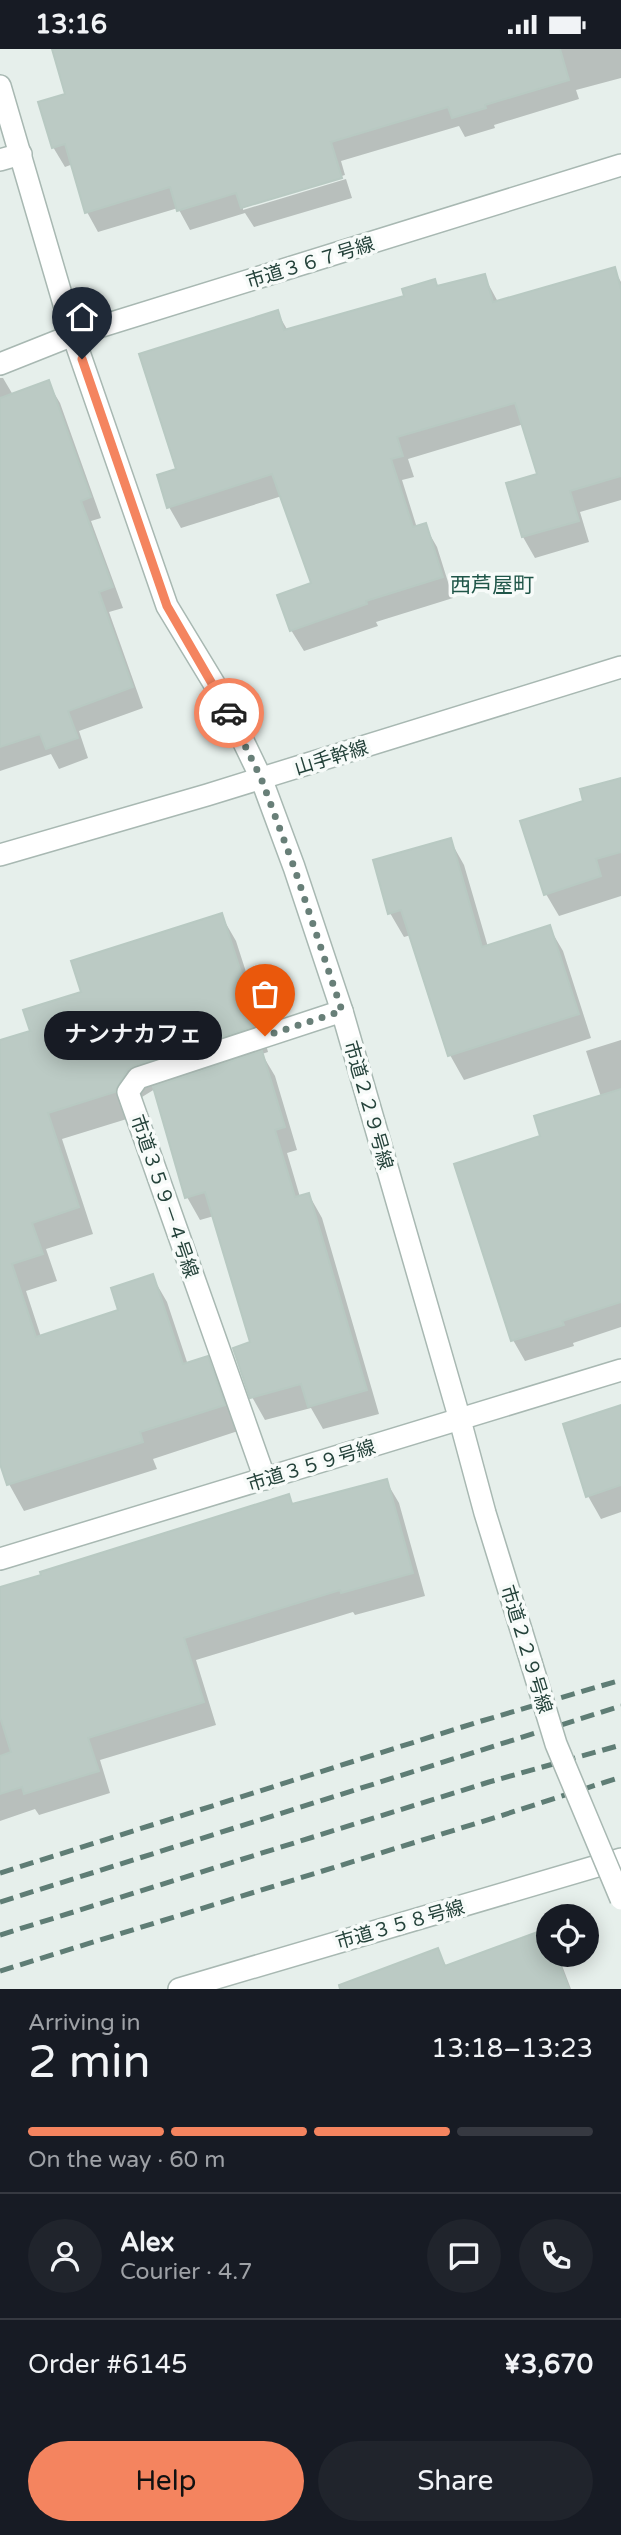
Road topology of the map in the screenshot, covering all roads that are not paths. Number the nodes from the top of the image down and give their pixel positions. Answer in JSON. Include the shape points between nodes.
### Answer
{"nodes":[{"id":1,"x":0,"y":86,"type":"edge"},
{"id":2,"x":21,"y":154,"type":"junction"},
{"id":3,"x":0,"y":160,"type":"edge"},
{"id":4,"x":621,"y":165,"type":"edge"},
{"id":5,"x":73,"y":335,"type":"junction"},
{"id":6,"x":0,"y":364,"type":"edge"},
{"id":7,"x":621,"y":667,"type":"edge"},
{"id":8,"x":261,"y":778,"type":"junction"},
{"id":9,"x":0,"y":855,"type":"edge"},
{"id":10,"x":342,"y":1011,"type":"junction"},
{"id":11,"x":621,"y":1370,"type":"edge"},
{"id":12,"x":460,"y":1420,"type":"junction"},
{"id":13,"x":265,"y":1479,"type":"junction"},
{"id":14,"x":0,"y":1559,"type":"edge"},
{"id":15,"x":621,"y":1859,"type":"edge"},
{"id":16,"x":621,"y":1899,"type":"edge"},
{"id":17,"x":179,"y":1989,"type":"edge"}],
"edges":[{"from":1,"to":2,"type":"street","name":"市道２２９号線"},
{"from":2,"to":3,"type":"street"},
{"from":2,"to":5,"type":"street","name":"市道２２９号線"},
{"from":4,"to":5,"type":"street","name":"市道３６７号線"},
{"from":5,"to":6,"type":"street","name":"市道３６７号線"},
{"from":5,"to":8,"type":"street","name":"市道２２９号線","via":[[167,606],[221,695]]},
{"from":7,"to":8,"type":"street","name":"山手幹線"},
{"from":8,"to":9,"type":"street","name":"山手幹線"},
{"from":8,"to":10,"type":"street","name":"市道２２９号線"},
{"from":10,"to":12,"type":"street","name":"市道２２９号線"},
{"from":10,"to":13,"type":"street","name":"市道３５９－４号線","via":[[138,1078],[128,1092]]},
{"from":11,"to":12,"type":"street","name":"市道３５９号線"},
{"from":12,"to":13,"type":"street","name":"市道３５９号線"},
{"from":12,"to":16,"type":"street","name":"市道２２９号線","bridge":true,"via":[[556,1744]]},
{"from":13,"to":14,"type":"street","name":"市道３５９号線"},
{"from":15,"to":17,"type":"street","name":"市道３５８号線"}]}
